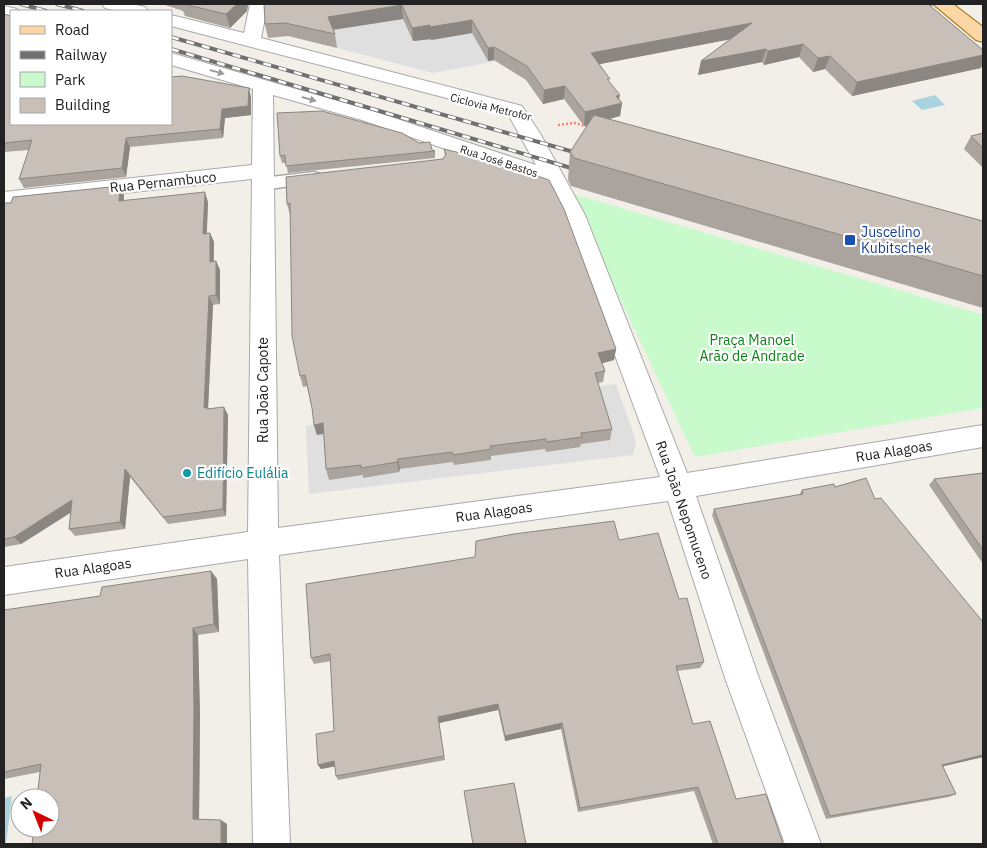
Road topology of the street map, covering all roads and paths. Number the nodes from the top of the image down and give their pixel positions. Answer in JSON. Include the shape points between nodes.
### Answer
{"nodes":[{"id":1,"x":111,"y":4,"type":"edge"},
{"id":2,"x":258,"y":4,"type":"edge"},
{"id":3,"x":942,"y":4,"type":"edge"},
{"id":4,"x":135,"y":10,"type":"edge"},
{"id":5,"x":172,"y":20,"type":"edge"},
{"id":6,"x":983,"y":36,"type":"edge"},
{"id":7,"x":251,"y":42,"type":"junction"},
{"id":8,"x":172,"y":59,"type":"edge"},
{"id":9,"x":263,"y":86,"type":"junction"},
{"id":10,"x":528,"y":127,"type":"junction"},
{"id":11,"x":594,"y":128,"type":"edge"},
{"id":12,"x":329,"y":176,"type":"edge"},
{"id":13,"x":262,"y":178,"type":"junction"},
{"id":14,"x":555,"y":179,"type":"junction"},
{"id":15,"x":4,"y":199,"type":"edge"},
{"id":16,"x":983,"y":436,"type":"edge"},
{"id":17,"x":678,"y":487,"type":"junction"},
{"id":18,"x":263,"y":543,"type":"junction"},
{"id":19,"x":4,"y":581,"type":"edge"},
{"id":20,"x":272,"y":844,"type":"edge"},
{"id":21,"x":803,"y":844,"type":"edge"}],
"edges":[{"from":1,"to":4,"type":"street"},
{"from":2,"to":7,"type":"street"},
{"from":3,"to":6,"type":"main road"},
{"from":5,"to":7,"type":"street","name":"Rua José Bastos"},
{"from":7,"to":10,"type":"street","name":"Rua José Bastos","via":[[515,110]]},
{"from":8,"to":9,"type":"street","name":"Rua José Bastos","one_way":true},
{"from":9,"to":13,"type":"street","name":"Rua João Capote"},
{"from":9,"to":14,"type":"street","name":"Rua José Bastos","one_way":true,"via":[[369,116]]},
{"from":10,"to":11,"type":"path","name":"Ciclovia Metrofor","via":[[575,123]]},
{"from":10,"to":14,"type":"street","name":"Rua José Bastos"},
{"from":12,"to":13,"type":"lane","name":"Rua Pernambuco"},
{"from":13,"to":15,"type":"street","name":"Rua Pernambuco"},
{"from":13,"to":18,"type":"street","name":"Rua João Capote"},
{"from":14,"to":17,"type":"street","name":"Rua João Nepomuceno","via":[[576,220]]},
{"from":16,"to":17,"type":"street","name":"Rua Alagoas"},
{"from":17,"to":18,"type":"street","name":"Rua Alagoas"},
{"from":17,"to":21,"type":"street","name":"Rua João Nepomuceno","via":[[742,678]]},
{"from":18,"to":19,"type":"street","name":"Rua Alagoas"},
{"from":18,"to":20,"type":"street","name":"Rua João Capote"}]}
